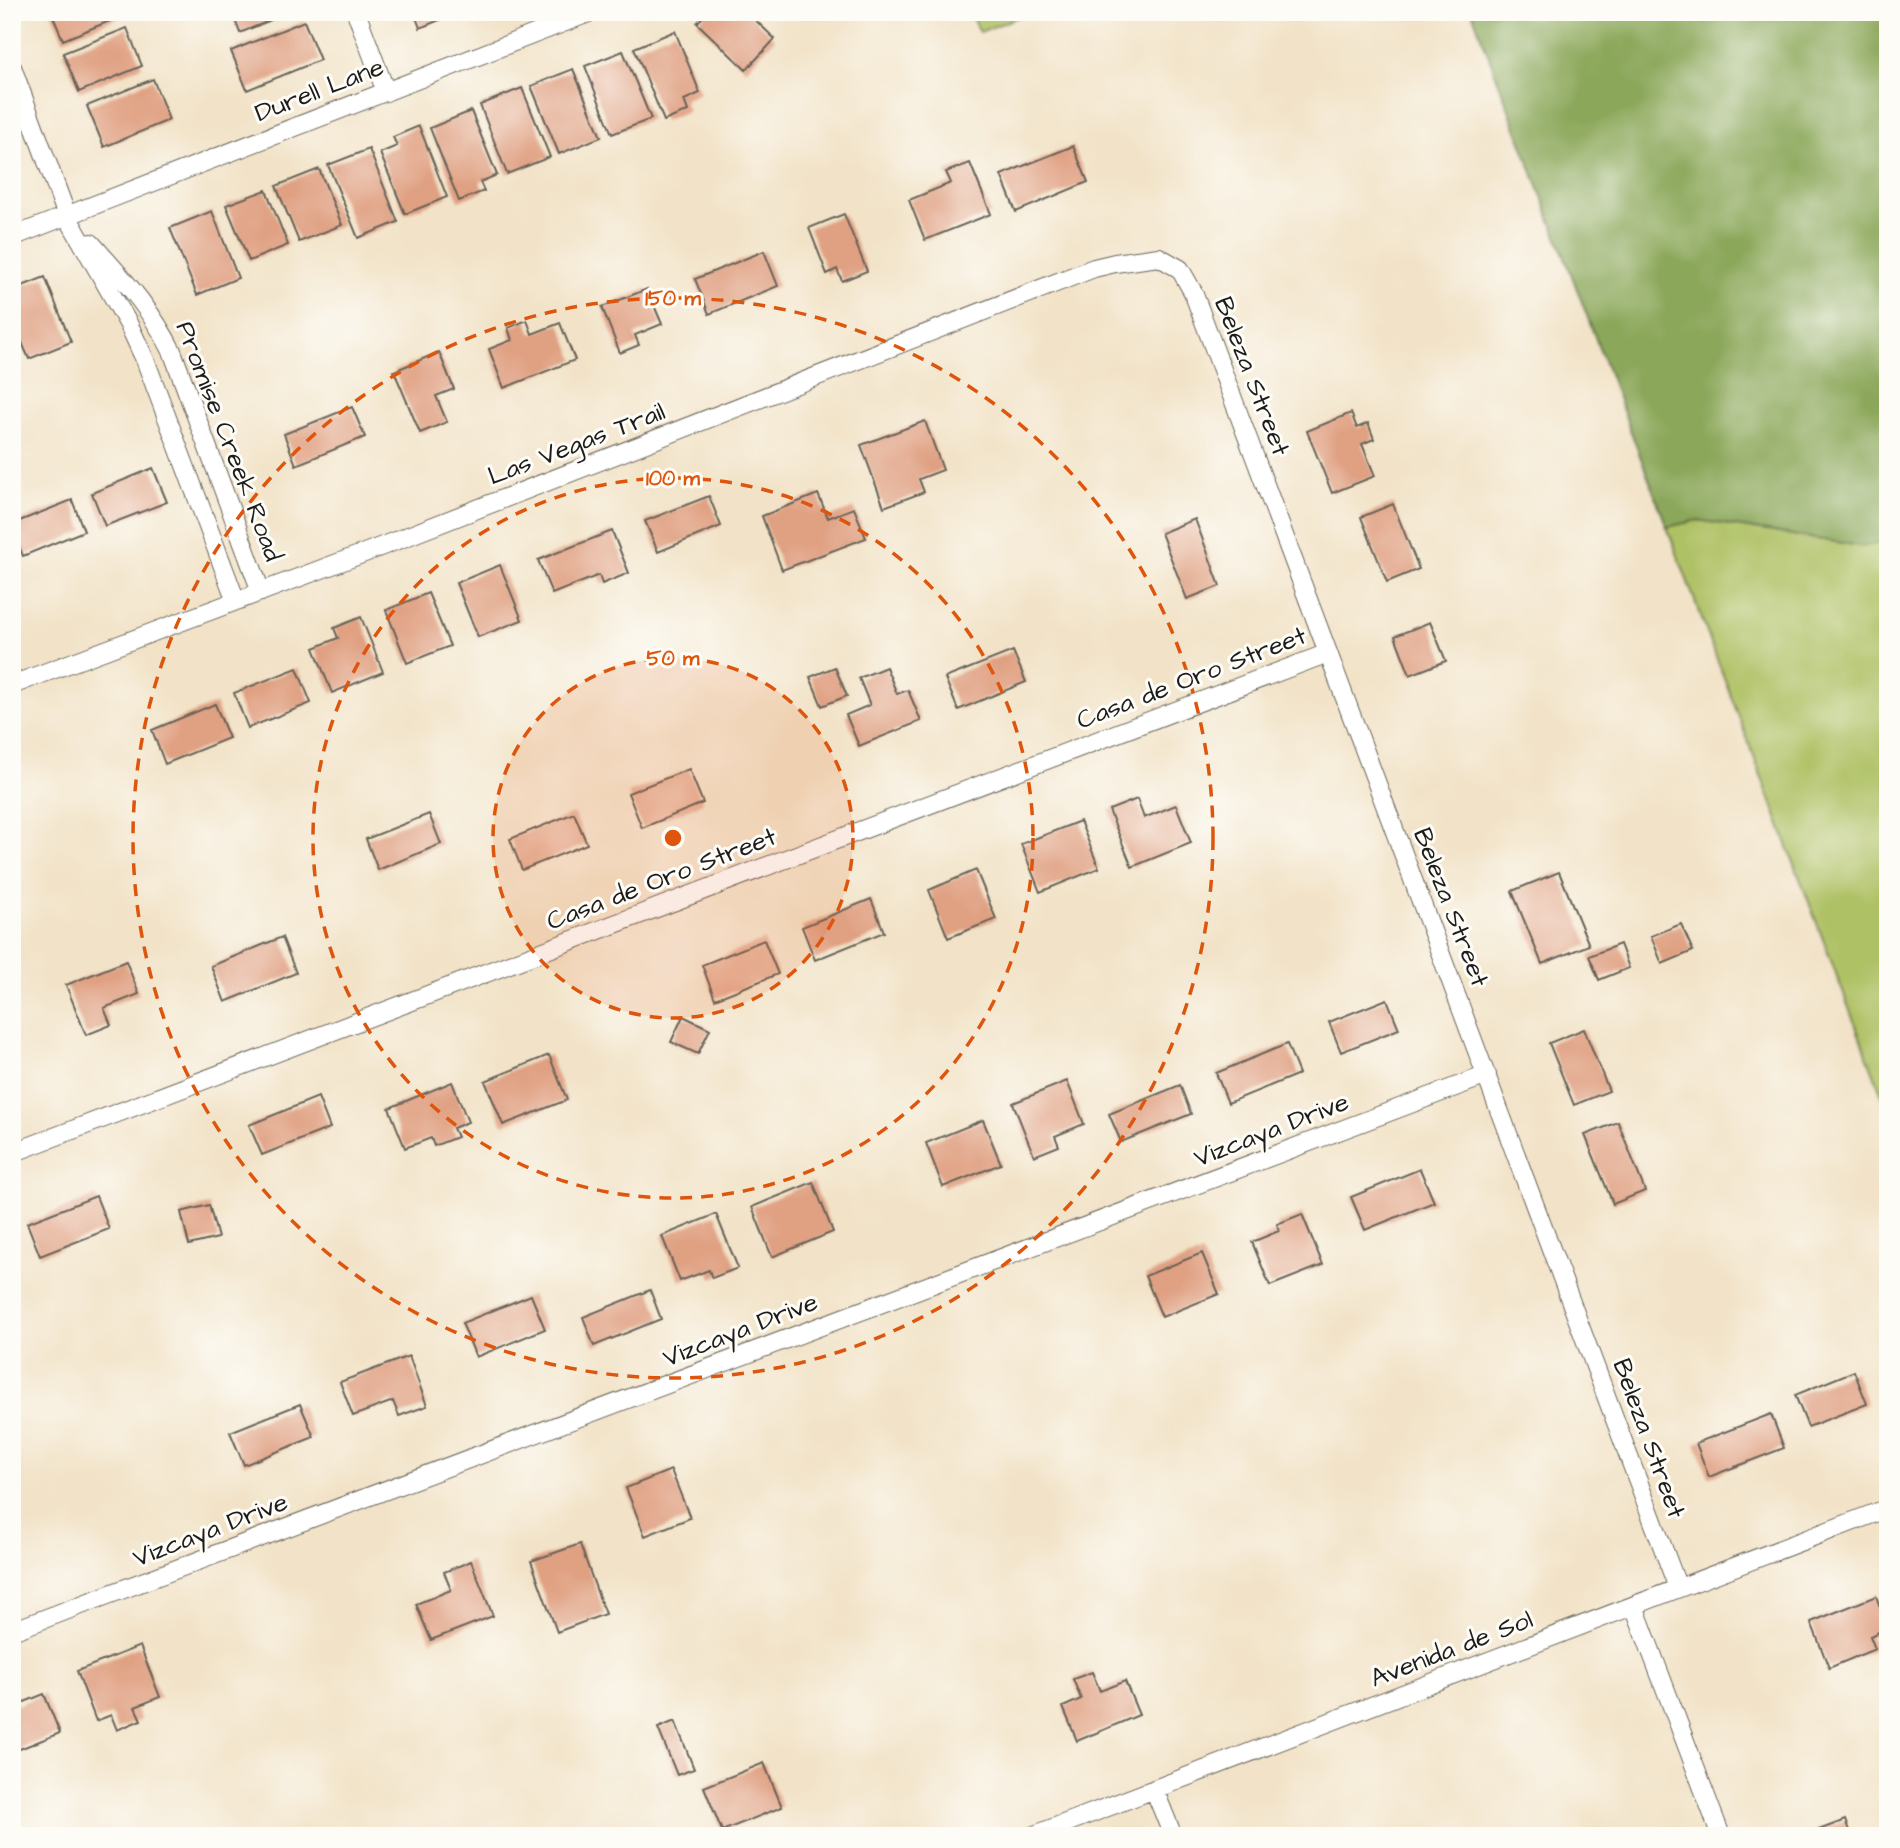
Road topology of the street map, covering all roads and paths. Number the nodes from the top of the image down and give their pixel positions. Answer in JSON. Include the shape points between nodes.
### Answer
{"nodes":[{"id":1,"x":356,"y":12,"type":"edge"},
{"id":2,"x":590,"y":12,"type":"edge"},
{"id":3,"x":12,"y":67,"type":"edge"},
{"id":4,"x":386,"y":92,"type":"junction"},
{"id":5,"x":67,"y":216,"type":"junction"},
{"id":6,"x":12,"y":237,"type":"edge"},
{"id":7,"x":1159,"y":257,"type":"joint"},
{"id":8,"x":261,"y":592,"type":"junction"},
{"id":9,"x":236,"y":601,"type":"junction"},
{"id":10,"x":1328,"y":653,"type":"junction"},
{"id":11,"x":12,"y":685,"type":"edge"},
{"id":12,"x":1487,"y":1075,"type":"junction"},
{"id":13,"x":12,"y":1153,"type":"edge"},
{"id":14,"x":1888,"y":1508,"type":"edge"},
{"id":15,"x":1678,"y":1588,"type":"junction"},
{"id":16,"x":1634,"y":1606,"type":"junction"},
{"id":17,"x":12,"y":1631,"type":"edge"},
{"id":18,"x":1154,"y":1789,"type":"junction"},
{"id":19,"x":1032,"y":1836,"type":"edge"},
{"id":20,"x":1173,"y":1836,"type":"edge"},
{"id":21,"x":1721,"y":1836,"type":"edge"}],
"edges":[{"from":1,"to":4,"type":"street"},
{"from":2,"to":4,"type":"street","name":"Durell Lane"},
{"from":3,"to":5,"type":"street","name":"Promise Creek Road"},
{"from":4,"to":5,"type":"street","name":"Durell Lane"},
{"from":5,"to":6,"type":"street","name":"Durell Lane"},
{"from":5,"to":8,"type":"street","name":"Promise Creek Road","via":[[139,298],[172,351]]},
{"from":5,"to":9,"type":"street","name":"Promise Creek Road","via":[[146,362]]},
{"from":7,"to":8,"type":"street","name":"Las Vegas Trail","via":[[1094,268]]},
{"from":7,"to":10,"type":"street","name":"Beleza Street","via":[[1180,269],[1193,292]]},
{"from":8,"to":9,"type":"street","name":"Las Vegas Trail"},
{"from":9,"to":11,"type":"street","name":"Las Vegas Trail"},
{"from":10,"to":12,"type":"street","name":"Beleza Street"},
{"from":10,"to":13,"type":"street","name":"Casa de Oro Street"},
{"from":12,"to":15,"type":"street","name":"Beleza Street"},
{"from":12,"to":17,"type":"street","name":"Vizcaya Drive"},
{"from":14,"to":15,"type":"street","name":"Avenida de Sol"},
{"from":15,"to":16,"type":"street","name":"Avenida de Sol"},
{"from":16,"to":18,"type":"street","name":"Avenida de Sol"},
{"from":16,"to":21,"type":"street"},
{"from":18,"to":19,"type":"street","name":"Avenida de Sol"},
{"from":18,"to":20,"type":"street"}]}
